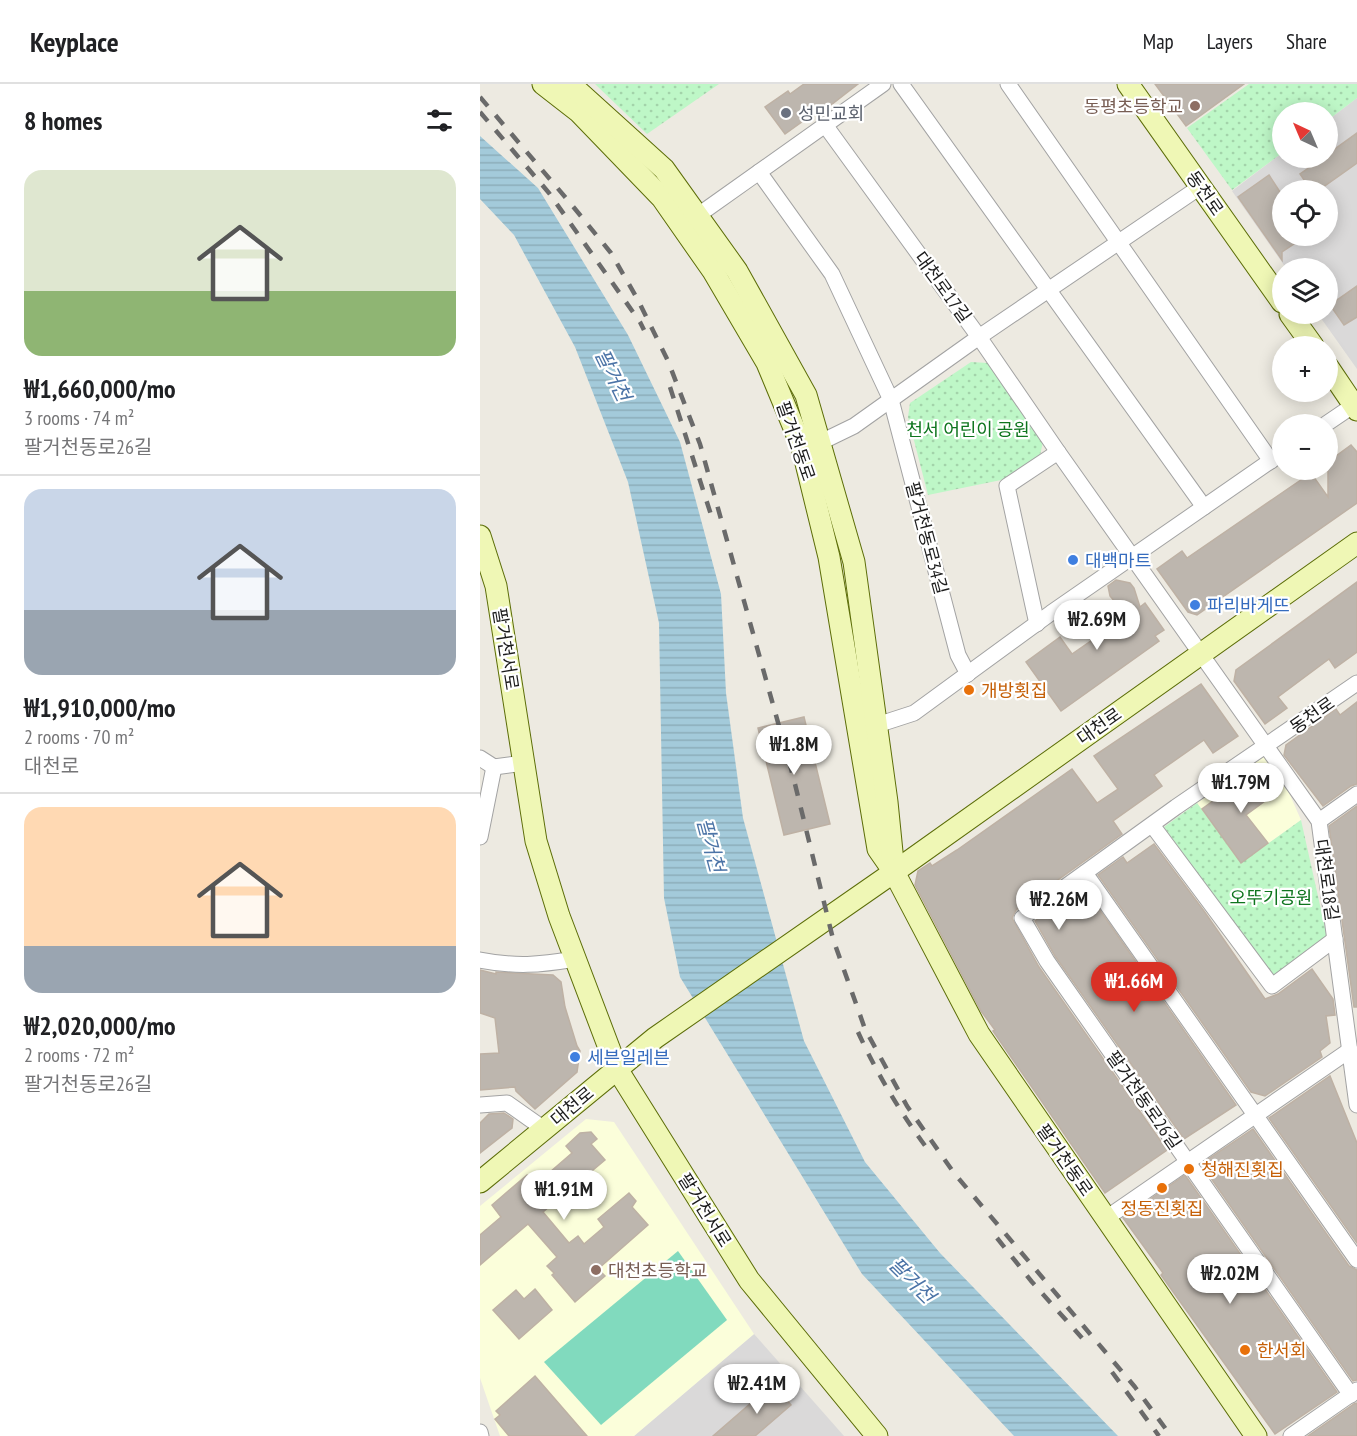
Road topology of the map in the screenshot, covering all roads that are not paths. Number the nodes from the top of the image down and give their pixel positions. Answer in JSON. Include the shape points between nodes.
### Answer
{"nodes":[{"id":1,"x":543,"y":84,"type":"edge"},
{"id":2,"x":570,"y":84,"type":"edge"},
{"id":3,"x":883,"y":84,"type":"edge"},
{"id":4,"x":901,"y":84,"type":"edge"},
{"id":5,"x":1008,"y":84,"type":"edge"},
{"id":6,"x":1128,"y":84,"type":"edge"},
{"id":7,"x":825,"y":125,"type":"junction"},
{"id":8,"x":759,"y":172,"type":"junction"},
{"id":9,"x":1200,"y":187,"type":"junction"},
{"id":10,"x":697,"y":216,"type":"junction"},
{"id":11,"x":1120,"y":241,"type":"junction"},
{"id":12,"x":1272,"y":288,"type":"edge"},
{"id":13,"x":1048,"y":290,"type":"junction"},
{"id":14,"x":979,"y":337,"type":"junction"},
{"id":15,"x":1338,"y":382,"type":"edge"},
{"id":16,"x":891,"y":400,"type":"junction"},
{"id":17,"x":1355,"y":407,"type":"edge"},
{"id":18,"x":1338,"y":417,"type":"edge"},
{"id":19,"x":819,"y":443,"type":"junction"},
{"id":20,"x":1272,"y":450,"type":"edge"},
{"id":21,"x":1058,"y":452,"type":"junction"},
{"id":22,"x":1272,"y":460,"type":"edge"},
{"id":23,"x":1204,"y":507,"type":"junction"},
{"id":24,"x":480,"y":536,"type":"edge"},
{"id":25,"x":1357,"y":543,"type":"edge"},
{"id":26,"x":1133,"y":556,"type":"junction"},
{"id":27,"x":1037,"y":624,"type":"junction"},
{"id":28,"x":1202,"y":654,"type":"junction"},
{"id":29,"x":968,"y":674,"type":"junction"},
{"id":30,"x":1357,"y":683,"type":"edge"},
{"id":31,"x":877,"y":725,"type":"junction"},
{"id":32,"x":1267,"y":747,"type":"junction"},
{"id":33,"x":480,"y":758,"type":"edge"},
{"id":34,"x":524,"y":763,"type":"junction"},
{"id":35,"x":494,"y":767,"type":"junction"},
{"id":36,"x":1357,"y":794,"type":"edge"},
{"id":37,"x":1319,"y":821,"type":"junction"},
{"id":38,"x":1152,"y":825,"type":"junction"},
{"id":39,"x":480,"y":837,"type":"edge"},
{"id":40,"x":894,"y":872,"type":"junction"},
{"id":41,"x":1085,"y":873,"type":"junction"},
{"id":42,"x":1335,"y":939,"type":"junction"},
{"id":43,"x":575,"y":959,"type":"junction"},
{"id":44,"x":480,"y":960,"type":"edge"},
{"id":45,"x":1352,"y":1044,"type":"edge"},
{"id":46,"x":617,"y":1068,"type":"junction"},
{"id":47,"x":480,"y":1105,"type":"edge"},
{"id":48,"x":1357,"y":1105,"type":"edge"},
{"id":49,"x":1254,"y":1116,"type":"junction"},
{"id":50,"x":544,"y":1129,"type":"junction"},
{"id":51,"x":1187,"y":1162,"type":"junction"},
{"id":52,"x":480,"y":1182,"type":"edge"},
{"id":53,"x":1106,"y":1218,"type":"junction"},
{"id":54,"x":1357,"y":1260,"type":"edge"},
{"id":55,"x":1354,"y":1393,"type":"edge"},
{"id":56,"x":877,"y":1436,"type":"edge"},
{"id":57,"x":1256,"y":1436,"type":"edge"},
{"id":58,"x":1291,"y":1436,"type":"edge"}],
"edges":[{"from":1,"to":40,"type":"main road","name":"팔거천동로","via":[[579,112],[662,198],[713,271],[767,363],[802,447],[829,557],[878,849]]},
{"from":2,"to":10,"type":"main road","name":"팔거천동로","via":[[664,170]]},
{"from":3,"to":7,"type":"street"},
{"from":4,"to":13,"type":"street"},
{"from":5,"to":11,"type":"street"},
{"from":6,"to":9,"type":"main road","name":"동천로"},
{"from":7,"to":8,"type":"street"},
{"from":7,"to":14,"type":"street","name":"대천로17길"},
{"from":8,"to":10,"type":"street"},
{"from":8,"to":16,"type":"street","name":"팔거천동로34길","via":[[832,274]]},
{"from":9,"to":11,"type":"street"},
{"from":9,"to":12,"type":"main road","name":"동천로"},
{"from":10,"to":19,"type":"main road","name":"팔거천동로","via":[[737,271],[806,396]]},
{"from":11,"to":13,"type":"street"},
{"from":11,"to":20,"type":"street"},
{"from":13,"to":14,"type":"street"},
{"from":13,"to":23,"type":"street"},
{"from":14,"to":16,"type":"street"},
{"from":14,"to":21,"type":"street","name":"대천로17길"},
{"from":15,"to":17,"type":"main road"},
{"from":16,"to":19,"type":"street","via":[[854,426]]},
{"from":16,"to":29,"type":"street","name":"팔거천동로34길","via":[[958,655]]},
{"from":17,"to":18,"type":"street"},
{"from":19,"to":31,"type":"main road","name":"팔거천동로","via":[[854,562]]},
{"from":21,"to":26,"type":"street","name":"대천로17길"},
{"from":21,"to":27,"type":"street","via":[[1007,486]]},
{"from":22,"to":23,"type":"street"},
{"from":23,"to":26,"type":"street"},
{"from":24,"to":34,"type":"main road","name":"팔거천서로","via":[[496,586]]},
{"from":25,"to":28,"type":"main road","name":"대천로"},
{"from":26,"to":27,"type":"street"},
{"from":26,"to":28,"type":"street","name":"대천로17길"},
{"from":27,"to":29,"type":"street"},
{"from":28,"to":32,"type":"street","name":"대천로18길"},
{"from":28,"to":40,"type":"main road","name":"대천로"},
{"from":29,"to":31,"type":"street","via":[[914,712]]},
{"from":30,"to":32,"type":"street","name":"동천로"},
{"from":31,"to":40,"type":"main road","name":"팔거천동로"},
{"from":32,"to":37,"type":"street","name":"대천로18길"},
{"from":32,"to":38,"type":"street"},
{"from":33,"to":35,"type":"street"},
{"from":34,"to":35,"type":"street"},
{"from":34,"to":43,"type":"main road","name":"팔거천서로","via":[[536,841]]},
{"from":35,"to":39,"type":"street"},
{"from":36,"to":37,"type":"street","name":"대천로18길"},
{"from":37,"to":42,"type":"street","name":"대천로18길"},
{"from":38,"to":41,"type":"street"},
{"from":38,"to":42,"type":"street","name":"대천로18길","via":[[1272,986]]},
{"from":40,"to":46,"type":"main road","name":"대천로"},
{"from":40,"to":53,"type":"main road","name":"팔거천동로","via":[[979,1034]]},
{"from":41,"to":49,"type":"street"},
{"from":41,"to":51,"type":"street","name":"팔거천동로26길","via":[[1022,918],[1047,961]]},
{"from":42,"to":45,"type":"street","name":"대천로18길"},
{"from":43,"to":44,"type":"street","via":[[531,966]]},
{"from":43,"to":46,"type":"main road","name":"팔거천서로"},
{"from":45,"to":48,"type":"street","name":"대천로18길"},
{"from":45,"to":49,"type":"street","name":"팔거천동로26길"},
{"from":46,"to":50,"type":"main road","name":"대천로"},
{"from":46,"to":56,"type":"main road","name":"팔거천서로","via":[[749,1280]]},
{"from":47,"to":50,"type":"street","name":"대천로","via":[[507,1103]]},
{"from":49,"to":51,"type":"street","name":"팔거천동로26길"},
{"from":49,"to":54,"type":"street"},
{"from":50,"to":52,"type":"main road","name":"대천로"},
{"from":51,"to":53,"type":"street","name":"팔거천동로26길"},
{"from":51,"to":55,"type":"street","name":"팔거천동로26길"},
{"from":53,"to":57,"type":"main road","name":"팔거천동로"},
{"from":55,"to":58,"type":"street"}]}
